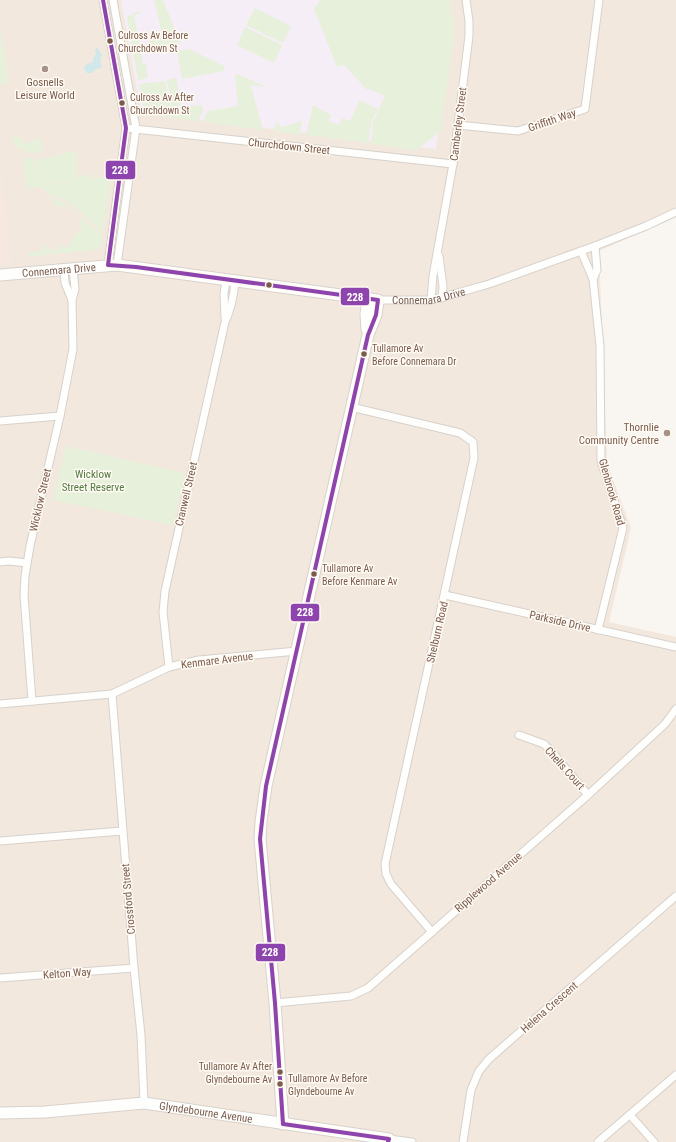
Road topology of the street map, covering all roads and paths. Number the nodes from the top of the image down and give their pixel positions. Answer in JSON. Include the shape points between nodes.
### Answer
{"nodes":[{"id":1,"x":103,"y":0,"type":"edge"},
{"id":2,"x":113,"y":0,"type":"edge"},
{"id":3,"x":466,"y":0,"type":"edge"},
{"id":4,"x":599,"y":0,"type":"edge"},
{"id":5,"x":458,"y":125,"type":"junction"},
{"id":6,"x":126,"y":128,"type":"junction"},
{"id":7,"x":136,"y":128,"type":"junction"},
{"id":8,"x":453,"y":164,"type":"junction"},
{"id":9,"x":676,"y":212,"type":"edge"},
{"id":10,"x":595,"y":246,"type":"junction"},
{"id":11,"x":438,"y":248,"type":"junction"},
{"id":12,"x":581,"y":251,"type":"junction"},
{"id":13,"x":113,"y":265,"type":"junction"},
{"id":14,"x":69,"y":268,"type":"junction"},
{"id":15,"x":0,"y":275,"type":"edge"},
{"id":16,"x":593,"y":279,"type":"junction"},
{"id":17,"x":231,"y":280,"type":"junction"},
{"id":18,"x":442,"y":298,"type":"junction"},
{"id":19,"x":374,"y":299,"type":"junction"},
{"id":20,"x":431,"y":300,"type":"junction"},
{"id":21,"x":351,"y":407,"type":"junction"},
{"id":22,"x":60,"y":416,"type":"junction"},
{"id":23,"x":0,"y":421,"type":"edge"},
{"id":24,"x":0,"y":562,"type":"edge"},
{"id":25,"x":27,"y":563,"type":"junction"},
{"id":26,"x":445,"y":595,"type":"junction"},
{"id":27,"x":598,"y":630,"type":"junction"},
{"id":28,"x":676,"y":647,"type":"edge"},
{"id":29,"x":296,"y":651,"type":"junction"},
{"id":30,"x":169,"y":667,"type":"junction"},
{"id":31,"x":112,"y":694,"type":"junction"},
{"id":32,"x":32,"y":701,"type":"junction"},
{"id":33,"x":0,"y":704,"type":"edge"},
{"id":34,"x":676,"y":709,"type":"edge"},
{"id":35,"x":519,"y":735,"type":"dead end"},
{"id":36,"x":588,"y":794,"type":"junction"},
{"id":37,"x":122,"y":831,"type":"junction"},
{"id":38,"x":0,"y":841,"type":"edge"},
{"id":39,"x":676,"y":896,"type":"edge"},
{"id":40,"x":432,"y":932,"type":"junction"},
{"id":41,"x":134,"y":968,"type":"junction"},
{"id":42,"x":0,"y":978,"type":"edge"},
{"id":43,"x":275,"y":1003,"type":"junction"},
{"id":44,"x":676,"y":1075,"type":"edge"},
{"id":45,"x":144,"y":1103,"type":"junction"},
{"id":46,"x":0,"y":1113,"type":"edge"},
{"id":47,"x":630,"y":1115,"type":"junction"},
{"id":48,"x":283,"y":1124,"type":"junction"},
{"id":49,"x":375,"y":1140,"type":"edge"},
{"id":50,"x":388,"y":1140,"type":"edge"},
{"id":51,"x":412,"y":1142,"type":"edge"},
{"id":52,"x":463,"y":1142,"type":"edge"},
{"id":53,"x":598,"y":1142,"type":"edge"},
{"id":54,"x":654,"y":1142,"type":"edge"}],
"edges":[{"from":1,"to":6,"type":"street"},
{"from":2,"to":7,"type":"street"},
{"from":3,"to":5,"type":"street","name":"Camberley Street","via":[[469,36]]},
{"from":4,"to":5,"type":"street","name":"Griffith Way","via":[[585,109],[518,132]]},
{"from":5,"to":8,"type":"street","name":"Camberley Street"},
{"from":6,"to":7,"type":"street","name":"Churchdown Street"},
{"from":6,"to":13,"type":"street"},
{"from":7,"to":8,"type":"street","name":"Churchdown Street"},
{"from":7,"to":13,"type":"street"},
{"from":8,"to":11,"type":"street","name":"Camberley Street"},
{"from":9,"to":10,"type":"street","name":"Connemara Drive"},
{"from":10,"to":12,"type":"street","name":"Connemara Drive"},
{"from":10,"to":16,"type":"street","name":"Glenbrook Road","via":[[597,270]]},
{"from":11,"to":18,"type":"street","name":"Camberley Street"},
{"from":11,"to":20,"type":"street","name":"Camberley Street"},
{"from":12,"to":16,"type":"street","name":"Glenbrook Road"},
{"from":12,"to":18,"type":"street","name":"Connemara Drive"},
{"from":13,"to":14,"type":"street","name":"Connemara Drive"},
{"from":13,"to":17,"type":"street","name":"Connemara Drive"},
{"from":14,"to":15,"type":"street","name":"Connemara Drive"},
{"from":14,"to":22,"type":"street","name":"Wicklow Street","via":[[74,289],[73,349]]},
{"from":16,"to":27,"type":"street","name":"Glenbrook Road","via":[[600,346],[601,461],[623,528]]},
{"from":17,"to":19,"type":"street","name":"Connemara Drive"},
{"from":17,"to":30,"type":"street","name":"Cranwell Street","via":[[230,310],[225,322],[165,590],[163,612]]},
{"from":18,"to":20,"type":"street","name":"Connemara Drive"},
{"from":19,"to":20,"type":"street","name":"Connemara Drive"},
{"from":19,"to":21,"type":"street","via":[[376,315],[368,335]]},
{"from":21,"to":26,"type":"street","name":"Shelburn Road","via":[[460,433],[473,442],[474,458]]},
{"from":21,"to":29,"type":"street"},
{"from":22,"to":23,"type":"street"},
{"from":22,"to":25,"type":"street","name":"Wicklow Street"},
{"from":24,"to":25,"type":"street"},
{"from":25,"to":32,"type":"street","name":"Wicklow Street","via":[[24,593]]},
{"from":26,"to":27,"type":"street","name":"Parkside Drive"},
{"from":26,"to":40,"type":"street","name":"Shelburn Road","via":[[385,864],[391,884]]},
{"from":27,"to":28,"type":"street","name":"Parkside Drive"},
{"from":29,"to":30,"type":"street","name":"Kenmare Avenue","via":[[200,660]]},
{"from":29,"to":43,"type":"street","via":[[260,822]]},
{"from":30,"to":31,"type":"street","name":"Kenmare Avenue"},
{"from":31,"to":32,"type":"street","name":"Kenmare Avenue"},
{"from":31,"to":37,"type":"street","name":"Crossford Street"},
{"from":32,"to":33,"type":"street","name":"Kenmare Avenue"},
{"from":34,"to":36,"type":"street","name":"Ripplewood Avenue","via":[[665,724]]},
{"from":35,"to":36,"type":"street","name":"Chells Court","via":[[544,744]]},
{"from":36,"to":40,"type":"street","name":"Ripplewood Avenue"},
{"from":37,"to":38,"type":"street"},
{"from":37,"to":41,"type":"street","name":"Crossford Street"},
{"from":39,"to":52,"type":"street","name":"Helena Crescent","via":[[495,1054],[479,1071],[471,1090]]},
{"from":40,"to":43,"type":"street","name":"Ripplewood Avenue","via":[[368,988],[351,996]]},
{"from":41,"to":42,"type":"street","name":"Kelton Way"},
{"from":41,"to":45,"type":"street","name":"Crossford Street","via":[[141,1035]]},
{"from":43,"to":48,"type":"street"},
{"from":44,"to":47,"type":"street"},
{"from":45,"to":46,"type":"street","name":"Glyndebourne Avenue","via":[[45,1112]]},
{"from":45,"to":48,"type":"street","name":"Glyndebourne Avenue"},
{"from":47,"to":53,"type":"street"},
{"from":47,"to":54,"type":"street"},
{"from":48,"to":49,"type":"street","name":"Glyndebourne Avenue"},
{"from":49,"to":50,"type":"street","name":"Glyndebourne Avenue"},
{"from":50,"to":51,"type":"street","name":"Glyndebourne Avenue"}]}
